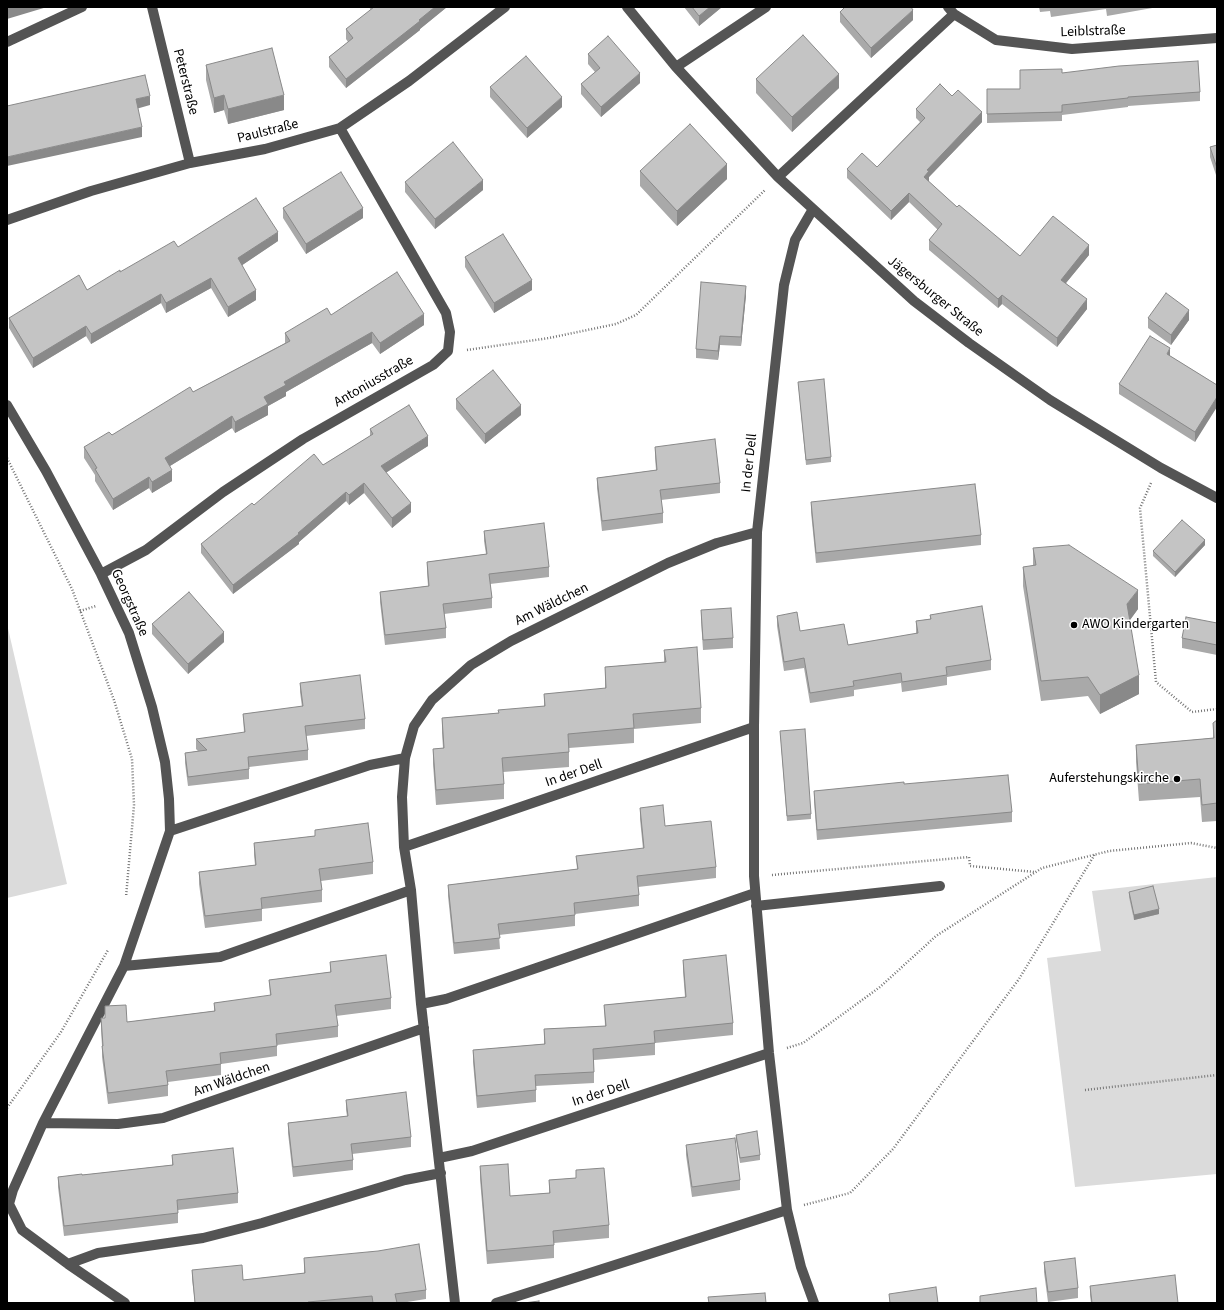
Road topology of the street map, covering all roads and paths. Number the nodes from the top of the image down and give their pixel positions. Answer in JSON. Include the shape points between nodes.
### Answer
{"nodes":[{"id":1,"x":82,"y":7,"type":"edge"},
{"id":2,"x":152,"y":7,"type":"edge"},
{"id":3,"x":505,"y":7,"type":"edge"},
{"id":4,"x":627,"y":7,"type":"edge"},
{"id":5,"x":766,"y":7,"type":"edge"},
{"id":6,"x":951,"y":11,"type":"edge"},
{"id":7,"x":1217,"y":38,"type":"edge"},
{"id":8,"x":7,"y":42,"type":"edge"},
{"id":9,"x":676,"y":67,"type":"junction"},
{"id":10,"x":340,"y":128,"type":"junction"},
{"id":11,"x":190,"y":163,"type":"junction"},
{"id":12,"x":778,"y":177,"type":"junction"},
{"id":13,"x":813,"y":209,"type":"junction"},
{"id":14,"x":7,"y":220,"type":"edge"},
{"id":15,"x":448,"y":351,"type":"junction"},
{"id":16,"x":7,"y":405,"type":"edge"},
{"id":17,"x":7,"y":458,"type":"edge"},
{"id":18,"x":1161,"y":468,"type":"junction"},
{"id":19,"x":1217,"y":498,"type":"edge"},
{"id":20,"x":757,"y":532,"type":"junction"},
{"id":21,"x":102,"y":574,"type":"junction"},
{"id":22,"x":1217,"y":709,"type":"edge"},
{"id":23,"x":754,"y":727,"type":"junction"},
{"id":24,"x":405,"y":758,"type":"junction"},
{"id":25,"x":170,"y":831,"type":"junction"},
{"id":26,"x":404,"y":847,"type":"junction"},
{"id":27,"x":1217,"y":848,"type":"edge"},
{"id":28,"x":1096,"y":854,"type":"junction"},
{"id":29,"x":1036,"y":872,"type":"junction"},
{"id":30,"x":754,"y":876,"type":"junction"},
{"id":31,"x":940,"y":886,"type":"dead end"},
{"id":32,"x":411,"y":890,"type":"junction"},
{"id":33,"x":755,"y":893,"type":"junction"},
{"id":34,"x":126,"y":902,"type":"dead end"},
{"id":35,"x":756,"y":906,"type":"junction"},
{"id":36,"x":111,"y":945,"type":"dead end"},
{"id":37,"x":124,"y":966,"type":"junction"},
{"id":38,"x":421,"y":1004,"type":"junction"},
{"id":39,"x":424,"y":1028,"type":"junction"},
{"id":40,"x":770,"y":1053,"type":"junction"},
{"id":41,"x":1217,"y":1075,"type":"edge"},
{"id":42,"x":1086,"y":1090,"type":"dead end"},
{"id":43,"x":7,"y":1108,"type":"edge"},
{"id":44,"x":43,"y":1123,"type":"junction"},
{"id":45,"x":439,"y":1158,"type":"junction"},
{"id":46,"x":441,"y":1173,"type":"junction"},
{"id":47,"x":787,"y":1210,"type":"junction"},
{"id":48,"x":68,"y":1264,"type":"junction"},
{"id":49,"x":125,"y":1303,"type":"edge"},
{"id":50,"x":455,"y":1303,"type":"edge"},
{"id":51,"x":496,"y":1303,"type":"edge"},
{"id":52,"x":814,"y":1303,"type":"edge"}],
"edges":[{"from":1,"to":8,"type":"street"},
{"from":2,"to":11,"type":"street","name":"Peterstraße"},
{"from":3,"to":10,"type":"street","name":"Paulstraße","via":[[409,81]]},
{"from":4,"to":9,"type":"street","name":"Jägersburger Straße"},
{"from":5,"to":9,"type":"street"},
{"from":6,"to":7,"type":"street","name":"Leiblstraße","via":[[996,40],[1072,49]]},
{"from":6,"to":12,"type":"street","name":"Leiblstraße"},
{"from":9,"to":12,"type":"street","name":"Jägersburger Straße"},
{"from":10,"to":11,"type":"street","name":"Paulstraße","via":[[265,149]]},
{"from":10,"to":15,"type":"street","via":[[446,313],[450,332]]},
{"from":11,"to":14,"type":"street","name":"Paulstraße","via":[[91,191]]},
{"from":12,"to":13,"type":"street","name":"Jägersburger Straße"},
{"from":12,"to":15,"type":"path","via":[[636,315],[616,324],[549,338]]},
{"from":13,"to":18,"type":"street","name":"Jägersburger Straße","via":[[914,301],[968,343],[1050,400]]},
{"from":13,"to":20,"type":"street","name":"In der Dell","via":[[795,240],[784,285]]},
{"from":15,"to":21,"type":"street","name":"Antoniusstraße","via":[[433,365],[303,439],[223,492],[146,550]]},
{"from":16,"to":21,"type":"street","name":"Georgstraße"},
{"from":17,"to":34,"type":"path","via":[[72,589],[114,700],[132,759],[134,804]]},
{"from":18,"to":19,"type":"street","name":"Jägersburger Straße"},
{"from":18,"to":22,"type":"path","via":[[1140,508],[1156,682],[1192,712]]},
{"from":20,"to":23,"type":"street","name":"In der Dell"},
{"from":20,"to":24,"type":"street","name":"Am Wäldchen","via":[[718,543],[668,563],[511,641],[471,665],[432,700],[414,726]]},
{"from":21,"to":25,"type":"street","name":"Georgstraße","via":[[129,633],[152,707],[165,762]]},
{"from":23,"to":26,"type":"street","name":"In der Dell"},
{"from":23,"to":30,"type":"street","name":"In der Dell"},
{"from":24,"to":25,"type":"street","via":[[370,765]]},
{"from":24,"to":26,"type":"street","name":"Am Wäldchen","via":[[402,797]]},
{"from":25,"to":37,"type":"street"},
{"from":26,"to":32,"type":"street","name":"Am Wäldchen"},
{"from":27,"to":28,"type":"path","via":[[1191,843]]},
{"from":28,"to":29,"type":"path","via":[[1042,868]]},
{"from":28,"to":47,"type":"path","via":[[1019,978],[893,1149],[850,1193]]},
{"from":29,"to":30,"type":"path","via":[[970,866],[969,857]]},
{"from":29,"to":40,"type":"path","via":[[936,936],[880,987],[803,1043]]},
{"from":30,"to":33,"type":"street","name":"In der Dell"},
{"from":31,"to":35,"type":"street"},
{"from":32,"to":37,"type":"street","via":[[220,957]]},
{"from":32,"to":38,"type":"street","name":"Am Wäldchen"},
{"from":33,"to":35,"type":"street","name":"In der Dell"},
{"from":33,"to":38,"type":"street","via":[[446,999]]},
{"from":35,"to":40,"type":"street","name":"In der Dell"},
{"from":36,"to":43,"type":"path","via":[[62,1032]]},
{"from":37,"to":44,"type":"street"},
{"from":38,"to":39,"type":"street","name":"Am Wäldchen"},
{"from":39,"to":44,"type":"street","name":"Am Wäldchen","via":[[163,1118],[118,1124]]},
{"from":39,"to":45,"type":"street","name":"Am Wäldchen"},
{"from":40,"to":45,"type":"street","name":"In der Dell","via":[[472,1151]]},
{"from":40,"to":47,"type":"street","name":"In der Dell"},
{"from":41,"to":42,"type":"path"},
{"from":44,"to":48,"type":"street","via":[[8,1204],[22,1230]]},
{"from":45,"to":46,"type":"street","name":"Am Wäldchen"},
{"from":46,"to":48,"type":"street","via":[[404,1180],[262,1224],[210,1236],[98,1253]]},
{"from":46,"to":50,"type":"street","name":"Am Wäldchen"},
{"from":47,"to":51,"type":"street"},
{"from":47,"to":52,"type":"street","name":"In der Dell","via":[[800,1267]]},
{"from":48,"to":49,"type":"street"}]}
